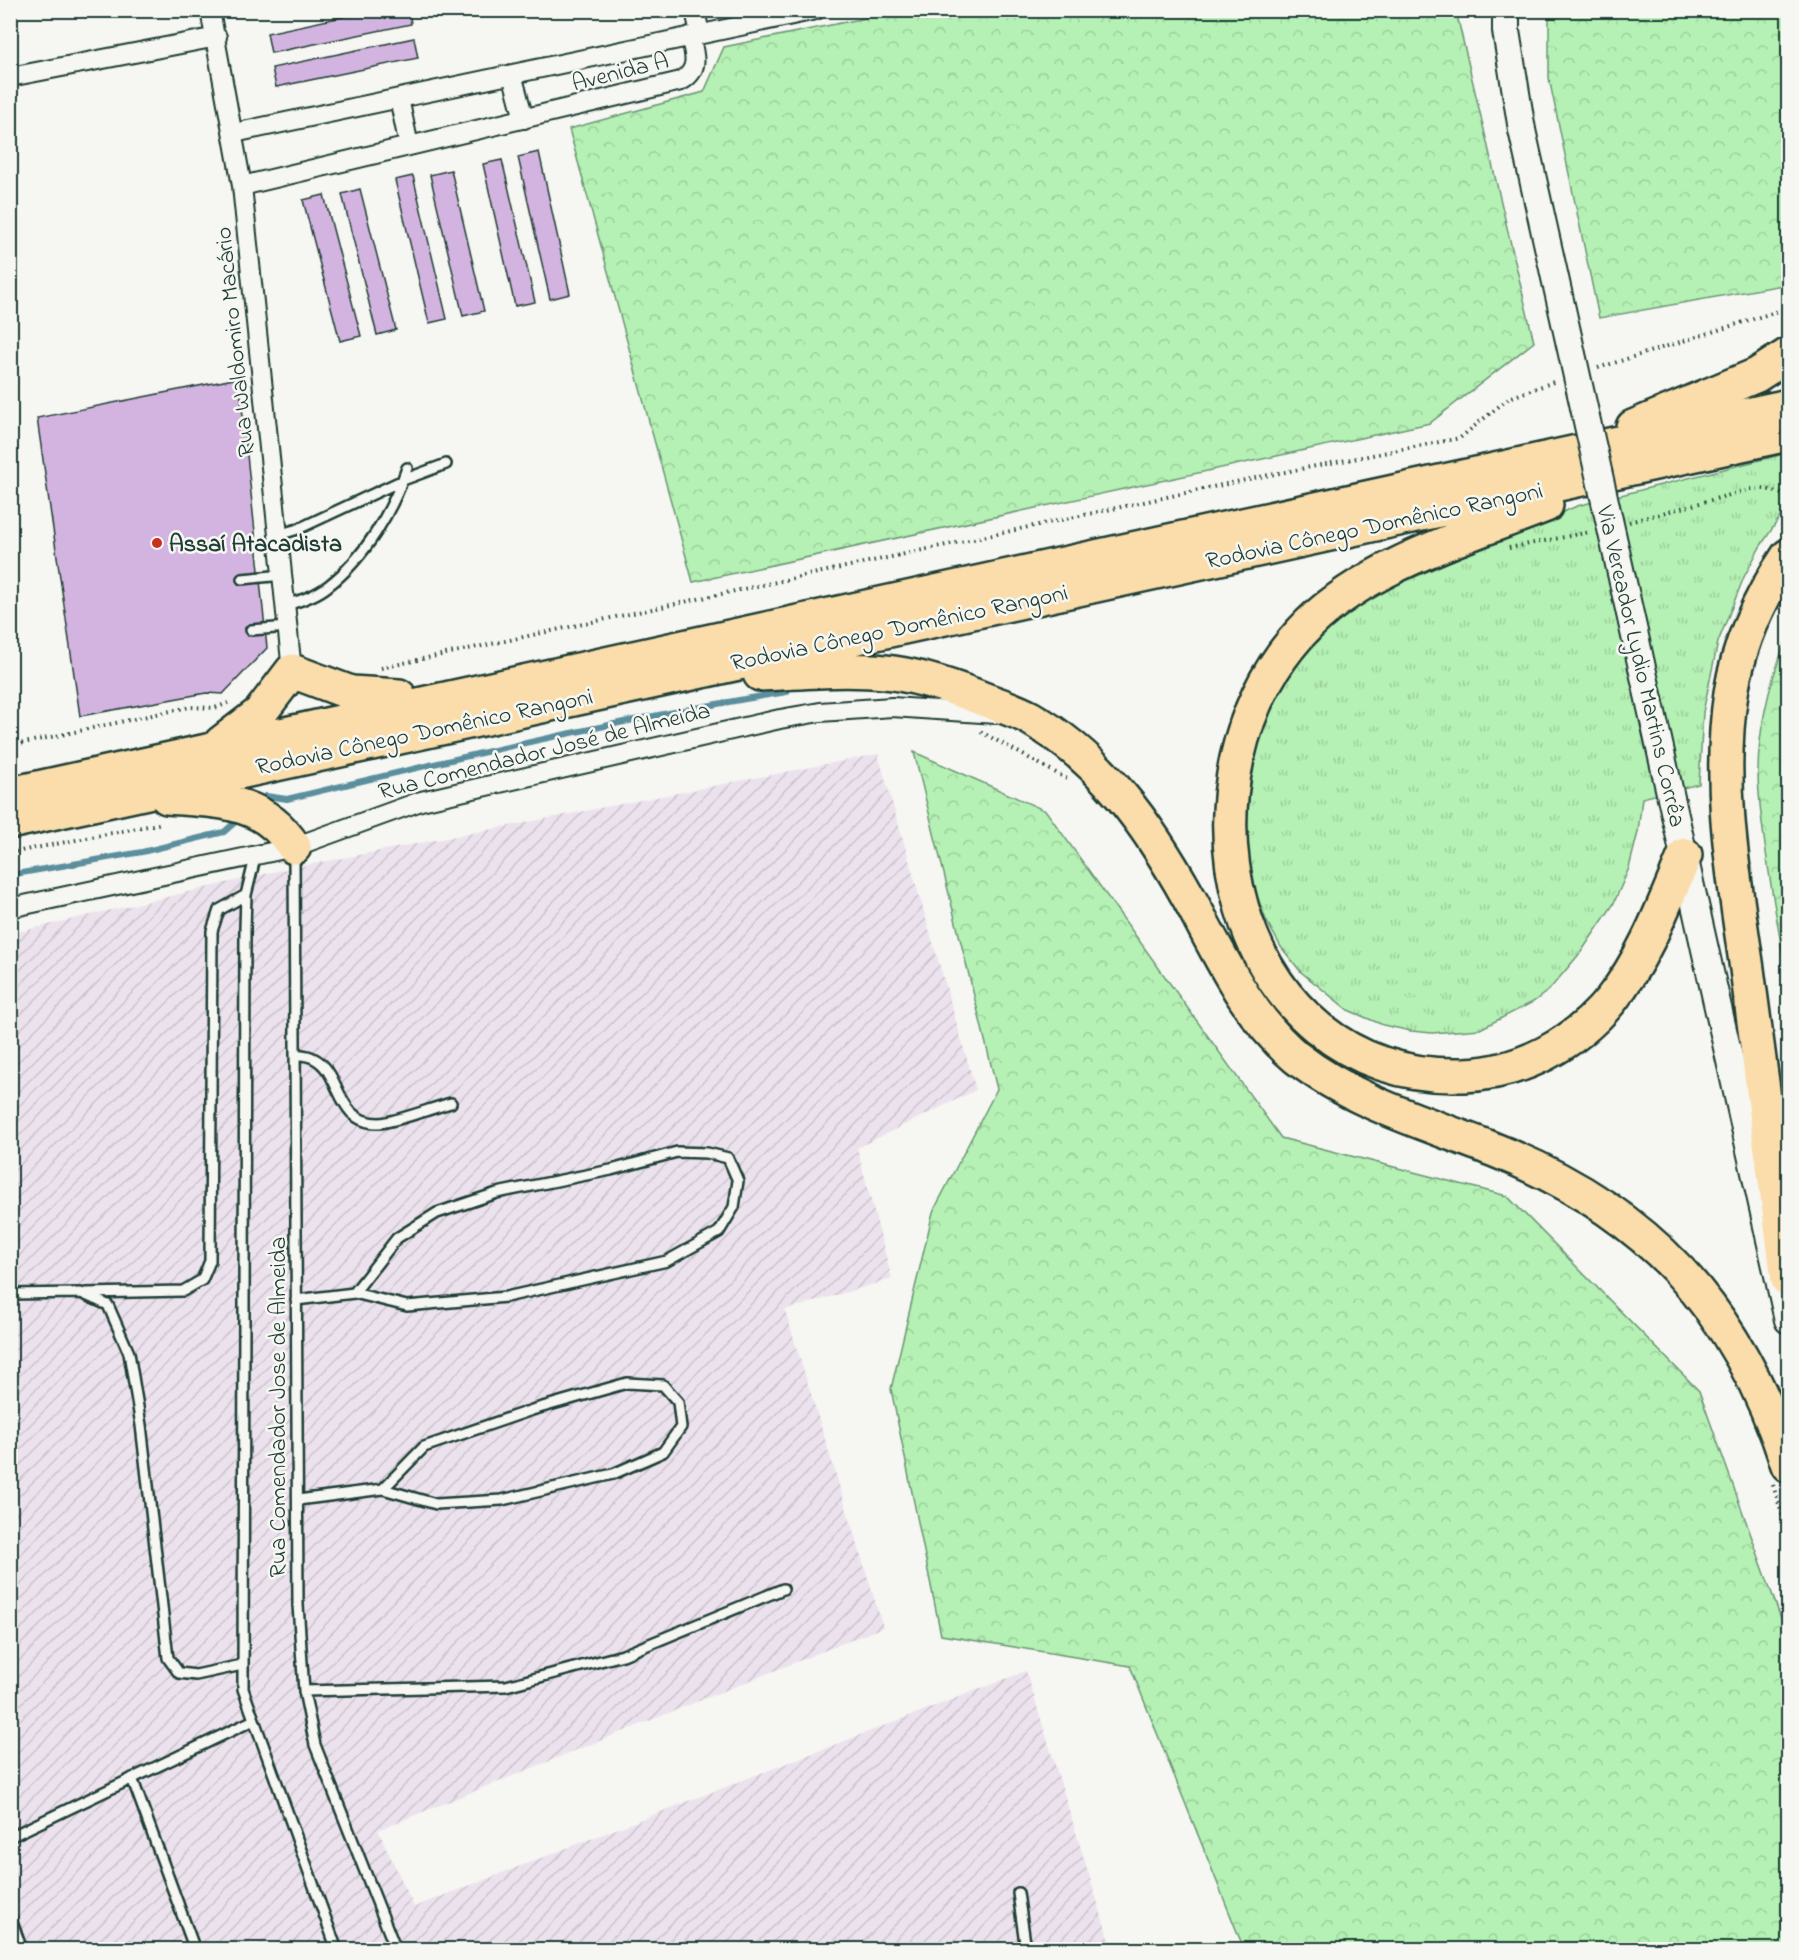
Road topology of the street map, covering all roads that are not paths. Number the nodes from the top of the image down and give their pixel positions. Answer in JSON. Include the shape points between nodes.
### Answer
{"nodes":[{"id":1,"x":210,"y":10,"type":"edge"},
{"id":2,"x":694,"y":10,"type":"edge"},
{"id":3,"x":816,"y":10,"type":"edge"},
{"id":4,"x":1506,"y":10,"type":"edge"},
{"id":5,"x":695,"y":35,"type":"junction"},
{"id":6,"x":217,"y":37,"type":"junction"},
{"id":7,"x":512,"y":74,"type":"junction"},
{"id":8,"x":10,"y":77,"type":"edge"},
{"id":9,"x":399,"y":98,"type":"junction"},
{"id":10,"x":524,"y":119,"type":"junction"},
{"id":11,"x":234,"y":133,"type":"junction"},
{"id":12,"x":409,"y":146,"type":"junction"},
{"id":13,"x":242,"y":186,"type":"junction"},
{"id":14,"x":1788,"y":355,"type":"edge"},
{"id":15,"x":1788,"y":406,"type":"edge"},
{"id":16,"x":1788,"y":434,"type":"edge"},
{"id":17,"x":1615,"y":445,"type":"junction"},
{"id":18,"x":446,"y":464,"type":"dead end"},
{"id":19,"x":1643,"y":467,"type":"junction"},
{"id":20,"x":407,"y":468,"type":"dead end"},
{"id":21,"x":403,"y":480,"type":"junction"},
{"id":22,"x":278,"y":535,"type":"junction"},
{"id":23,"x":1788,"y":556,"type":"edge"},
{"id":24,"x":283,"y":575,"type":"junction"},
{"id":25,"x":242,"y":579,"type":"dead end"},
{"id":26,"x":286,"y":605,"type":"junction"},
{"id":27,"x":288,"y":627,"type":"junction"},
{"id":28,"x":251,"y":630,"type":"dead end"},
{"id":29,"x":292,"y":671,"type":"junction"},
{"id":30,"x":677,"y":675,"type":"junction"},
{"id":31,"x":445,"y":697,"type":"junction"},
{"id":32,"x":1027,"y":717,"type":"junction"},
{"id":33,"x":213,"y":749,"type":"junction"},
{"id":34,"x":10,"y":794,"type":"edge"},
{"id":35,"x":136,"y":795,"type":"junction"},
{"id":36,"x":10,"y":822,"type":"edge"},
{"id":37,"x":294,"y":847,"type":"junction"},
{"id":38,"x":256,"y":854,"type":"junction"},
{"id":39,"x":1685,"y":855,"type":"junction"},
{"id":40,"x":246,"y":895,"type":"junction"},
{"id":41,"x":10,"y":908,"type":"edge"},
{"id":42,"x":295,"y":1054,"type":"junction"},
{"id":43,"x":451,"y":1103,"type":"dead end"},
{"id":44,"x":1788,"y":1280,"type":"edge"},
{"id":45,"x":81,"y":1293,"type":"junction"},
{"id":46,"x":354,"y":1293,"type":"junction"},
{"id":47,"x":10,"y":1294,"type":"edge"},
{"id":48,"x":296,"y":1300,"type":"junction"},
{"id":49,"x":1788,"y":1320,"type":"edge"},
{"id":50,"x":1788,"y":1465,"type":"edge"},
{"id":51,"x":383,"y":1490,"type":"junction"},
{"id":52,"x":298,"y":1500,"type":"junction"},
{"id":53,"x":783,"y":1589,"type":"dead end"},
{"id":54,"x":242,"y":1665,"type":"junction"},
{"id":55,"x":303,"y":1691,"type":"junction"},
{"id":56,"x":254,"y":1720,"type":"junction"},
{"id":57,"x":132,"y":1778,"type":"junction"},
{"id":58,"x":10,"y":1837,"type":"edge"},
{"id":59,"x":1018,"y":1893,"type":"dead end"},
{"id":60,"x":10,"y":1916,"type":"edge"},
{"id":61,"x":22,"y":1950,"type":"edge"},
{"id":62,"x":195,"y":1950,"type":"edge"},
{"id":63,"x":337,"y":1950,"type":"edge"},
{"id":64,"x":396,"y":1950,"type":"edge"},
{"id":65,"x":1026,"y":1950,"type":"edge"}],
"edges":[{"from":1,"to":6,"type":"street","name":"Rua Waldomiro Macário"},
{"from":2,"to":5,"type":"street"},
{"from":3,"to":5,"type":"street"},
{"from":4,"to":39,"type":"main road","name":"Via Vereador Lydio Martins Corrêa","bridge":true,"via":[[1522,130]]},
{"from":5,"to":7,"type":"street","name":"Avenida A"},
{"from":5,"to":10,"type":"street","name":"Avenida A","via":[[695,66],[691,76],[681,81]]},
{"from":6,"to":8,"type":"street"},
{"from":6,"to":11,"type":"street","name":"Rua Waldomiro Macário"},
{"from":7,"to":9,"type":"street","name":"Avenida A"},
{"from":7,"to":10,"type":"street"},
{"from":9,"to":11,"type":"street","name":"Avenida A"},
{"from":9,"to":12,"type":"street"},
{"from":10,"to":12,"type":"street","name":"Avenida A"},
{"from":11,"to":13,"type":"street","name":"Rua Waldomiro Macário"},
{"from":12,"to":13,"type":"street","name":"Avenida A"},
{"from":13,"to":22,"type":"street","name":"Rua Waldomiro Macário"},
{"from":14,"to":17,"type":"highway","via":[[1741,382],[1634,426]]},
{"from":15,"to":17,"type":"highway","name":"Rodovia Cônego Domênico Rangoni"},
{"from":16,"to":19,"type":"highway","name":"Rodovia Cônego Domênico Rangoni"},
{"from":17,"to":31,"type":"highway","name":"Rodovia Cônego Domênico Rangoni"},
{"from":18,"to":21,"type":"lane"},
{"from":19,"to":30,"type":"highway","name":"Rodovia Cônego Domênico Rangoni"},
{"from":19,"to":39,"type":"highway","via":[[1397,566],[1341,597],[1309,624],[1279,659],[1256,700],[1242,740],[1230,790],[1230,852],[1239,906],[1253,943],[1271,976],[1295,1005],[1331,1036],[1372,1059],[1423,1074],[1448,1075],[1504,1071],[1526,1063],[1588,1024],[1636,964]]},
{"from":20,"to":21,"type":"lane"},
{"from":21,"to":22,"type":"lane"},
{"from":21,"to":26,"type":"lane","via":[[396,499],[350,566],[328,587]]},
{"from":22,"to":24,"type":"street","name":"Rua Waldomiro Macário"},
{"from":23,"to":44,"type":"highway","via":[[1743,644],[1731,693],[1726,755],[1730,840]]},
{"from":24,"to":25,"type":"lane"},
{"from":24,"to":26,"type":"street","name":"Rua Waldomiro Macário"},
{"from":26,"to":27,"type":"street","name":"Rua Waldomiro Macário"},
{"from":27,"to":28,"type":"lane"},
{"from":27,"to":29,"type":"street","name":"Rua Waldomiro Macário"},
{"from":29,"to":31,"type":"highway","via":[[351,693]]},
{"from":29,"to":33,"type":"highway","via":[[260,713]]},
{"from":30,"to":32,"type":"highway","via":[[886,672],[939,683]]},
{"from":30,"to":35,"type":"highway","name":"Rodovia Cônego Domênico Rangoni"},
{"from":31,"to":33,"type":"highway","name":"Rodovia Cônego Domênico Rangoni"},
{"from":32,"to":37,"type":"street","name":"Rua Comendador José de Almeida","via":[[892,707],[780,719],[421,801]]},
{"from":32,"to":50,"type":"highway","via":[[1077,751],[1125,799],[1160,847],[1244,996],[1296,1057],[1366,1098],[1568,1184],[1607,1206],[1676,1266],[1708,1301],[1736,1343],[1774,1421]]},
{"from":33,"to":34,"type":"highway","name":"Rodovia Cônego Domênico Rangoni"},
{"from":35,"to":36,"type":"highway","name":"Rodovia Cônego Domênico Rangoni"},
{"from":35,"to":37,"type":"highway","via":[[239,805],[276,823]]},
{"from":37,"to":38,"type":"street","name":"Rua Comendador José de Almeida"},
{"from":37,"to":42,"type":"lane","name":"Rua Comendador Jose de Almeida"},
{"from":38,"to":40,"type":"lane"},
{"from":38,"to":41,"type":"street","name":"Rua Comendador José de Almeida"},
{"from":39,"to":49,"type":"main road","name":"Via Vereador Lydio Martins Corrêa"},
{"from":40,"to":45,"type":"lane","via":[[219,910],[212,931],[210,1261],[202,1280],[183,1291]]},
{"from":40,"to":54,"type":"lane"},
{"from":42,"to":43,"type":"lane","via":[[313,1058],[324,1066],[356,1118],[379,1123]]},
{"from":42,"to":48,"type":"lane","name":"Rua Comendador Jose de Almeida"},
{"from":45,"to":47,"type":"lane"},
{"from":45,"to":54,"type":"lane","via":[[108,1305],[129,1353],[168,1658],[178,1673],[196,1675]]},
{"from":46,"to":46,"type":"lane","via":[[407,1306],[506,1297],[667,1261],[718,1232],[734,1207],[738,1181],[728,1158],[676,1152],[611,1170],[497,1193],[437,1213],[397,1239]]},
{"from":46,"to":48,"type":"lane"},
{"from":48,"to":52,"type":"lane","name":"Rua Comendador Jose de Almeida"},
{"from":51,"to":51,"type":"lane","via":[[424,1447],[542,1407],[627,1383],[663,1385],[678,1402],[681,1427],[663,1452],[614,1474],[502,1500],[436,1503]]},
{"from":51,"to":52,"type":"lane"},
{"from":52,"to":55,"type":"lane","name":"Rua Comendador Jose de Almeida"},
{"from":53,"to":55,"type":"lane","via":[[623,1655],[506,1686]]},
{"from":54,"to":56,"type":"lane","via":[[243,1689]]},
{"from":55,"to":64,"type":"lane","name":"Rua Comendador Jose de Almeida","via":[[315,1745]]},
{"from":56,"to":57,"type":"lane"},
{"from":56,"to":63,"type":"lane"},
{"from":57,"to":58,"type":"lane"},
{"from":57,"to":62,"type":"lane"},
{"from":59,"to":65,"type":"lane"},
{"from":60,"to":61,"type":"lane"}]}
